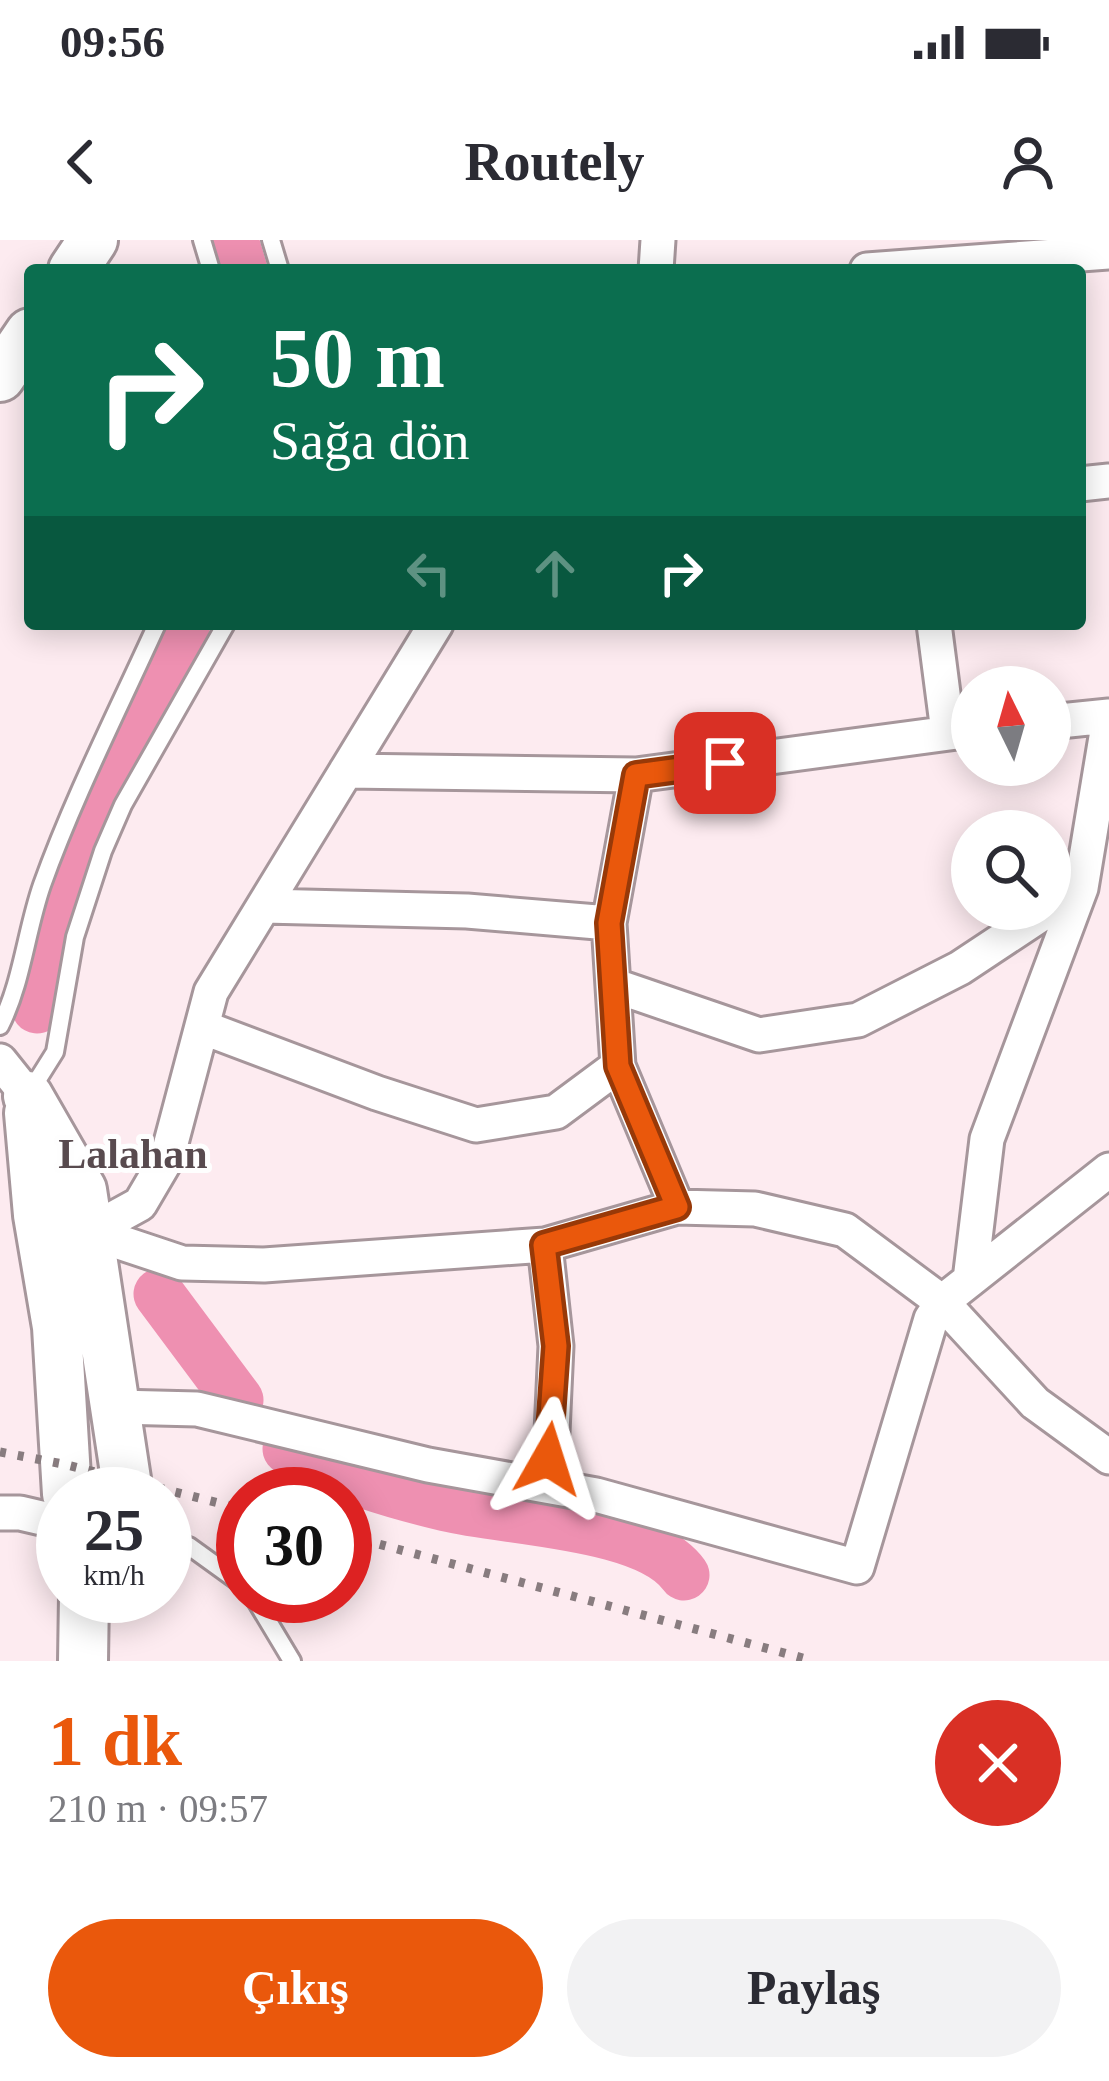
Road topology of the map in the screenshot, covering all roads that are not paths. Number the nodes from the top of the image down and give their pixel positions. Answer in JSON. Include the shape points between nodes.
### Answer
{"nodes":[{"id":1,"x":1109,"y":252,"type":"edge"},
{"id":2,"x":948,"y":264,"type":"edge"},
{"id":3,"x":24,"y":342,"type":"edge"},
{"id":4,"x":0,"y":377,"type":"edge"},
{"id":5,"x":154,"y":630,"type":"edge"},
{"id":6,"x":223,"y":630,"type":"edge"},
{"id":7,"x":432,"y":630,"type":"edge"},
{"id":8,"x":935,"y":630,"type":"edge"},
{"id":9,"x":951,"y":694,"type":"edge"},
{"id":10,"x":1109,"y":717,"type":"edge"},
{"id":11,"x":1071,"y":720,"type":"edge"},
{"id":12,"x":951,"y":732,"type":"edge"},
{"id":13,"x":346,"y":771,"type":"junction"},
{"id":14,"x":636,"y":775,"type":"junction"},
{"id":15,"x":1081,"y":888,"type":"junction"},
{"id":16,"x":1071,"y":895,"type":"edge"},
{"id":17,"x":264,"y":906,"type":"junction"},
{"id":18,"x":609,"y":923,"type":"junction"},
{"id":19,"x":1017,"y":930,"type":"edge"},
{"id":20,"x":613,"y":985,"type":"junction"},
{"id":21,"x":0,"y":1026,"type":"edge"},
{"id":22,"x":202,"y":1027,"type":"junction"},
{"id":23,"x":618,"y":1066,"type":"junction"},
{"id":24,"x":14,"y":1078,"type":"edge"},
{"id":25,"x":1109,"y":1169,"type":"edge"},
{"id":26,"x":677,"y":1207,"type":"junction"},
{"id":27,"x":19,"y":1210,"type":"edge"},
{"id":28,"x":89,"y":1232,"type":"junction"},
{"id":29,"x":544,"y":1245,"type":"junction"},
{"id":30,"x":970,"y":1280,"type":"junction"},
{"id":31,"x":942,"y":1302,"type":"junction"},
{"id":32,"x":117,"y":1407,"type":"junction"},
{"id":33,"x":1109,"y":1456,"type":"edge"},
{"id":34,"x":65,"y":1467,"type":"edge"},
{"id":35,"x":124,"y":1467,"type":"edge"},
{"id":36,"x":544,"y":1485,"type":"junction"},
{"id":37,"x":0,"y":1513,"type":"edge"},
{"id":38,"x":36,"y":1517,"type":"edge"},
{"id":39,"x":84,"y":1623,"type":"edge"},
{"id":40,"x":269,"y":1623,"type":"edge"},
{"id":41,"x":83,"y":1661,"type":"edge"},
{"id":42,"x":292,"y":1661,"type":"edge"}],
"edges":[{"from":1,"to":2,"type":"street"},
{"from":3,"to":4,"type":"street"},
{"from":5,"to":21,"type":"lane","via":[[60,836]]},
{"from":6,"to":24,"type":"lane","via":[[103,851],[75,937],[55,1052]]},
{"from":7,"to":13,"type":"street"},
{"from":8,"to":9,"type":"street"},
{"from":10,"to":11,"type":"street"},
{"from":10,"to":15,"type":"street"},
{"from":12,"to":14,"type":"street"},
{"from":13,"to":14,"type":"street"},
{"from":13,"to":17,"type":"street"},
{"from":14,"to":18,"type":"street"},
{"from":15,"to":16,"type":"street"},
{"from":15,"to":30,"type":"street","via":[[987,1139]]},
{"from":17,"to":18,"type":"street"},
{"from":17,"to":22,"type":"street","via":[[212,992]]},
{"from":18,"to":20,"type":"street"},
{"from":19,"to":20,"type":"street","via":[[858,1020],[759,1035]]},
{"from":20,"to":23,"type":"street"},
{"from":22,"to":23,"type":"street","via":[[476,1125],[556,1112]]},
{"from":22,"to":28,"type":"street","via":[[167,1158],[140,1204]]},
{"from":23,"to":26,"type":"street"},
{"from":24,"to":27,"type":"street"},
{"from":24,"to":28,"type":"street","via":[[82,1190]]},
{"from":25,"to":30,"type":"street"},
{"from":26,"to":29,"type":"street"},
{"from":26,"to":31,"type":"street","via":[[755,1209],[845,1230]]},
{"from":27,"to":28,"type":"street"},
{"from":27,"to":34,"type":"street","via":[[57,1327]]},
{"from":28,"to":29,"type":"street","via":[[182,1263],[264,1265]]},
{"from":28,"to":32,"type":"street"},
{"from":29,"to":36,"type":"street","via":[[556,1346]]},
{"from":30,"to":31,"type":"street"},
{"from":31,"to":33,"type":"street","via":[[1035,1403]]},
{"from":31,"to":36,"type":"street","via":[[926,1331],[857,1567],[648,1506]]},
{"from":32,"to":35,"type":"street"},
{"from":32,"to":36,"type":"street","via":[[197,1409]]},
{"from":37,"to":38,"type":"street"},
{"from":39,"to":41,"type":"street"},
{"from":40,"to":42,"type":"lane"}]}
